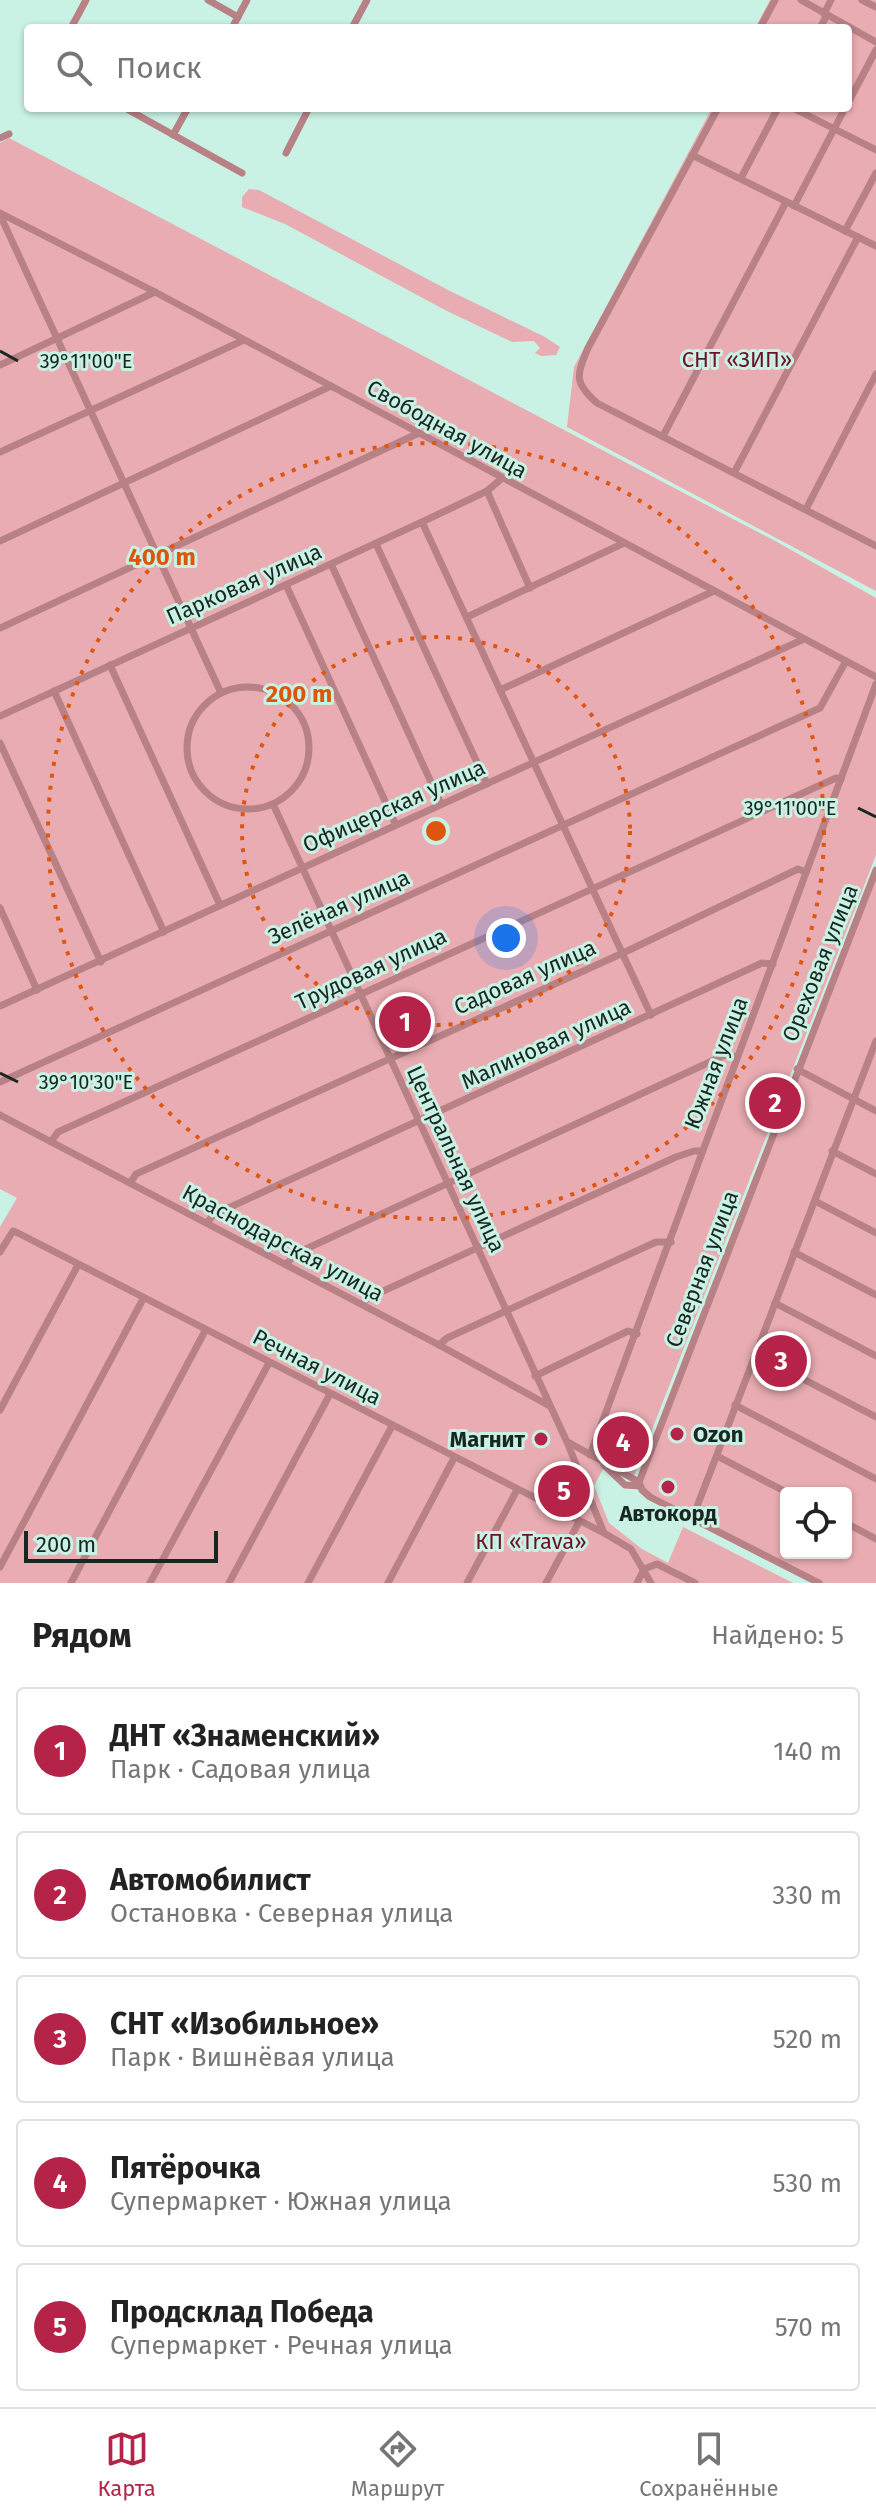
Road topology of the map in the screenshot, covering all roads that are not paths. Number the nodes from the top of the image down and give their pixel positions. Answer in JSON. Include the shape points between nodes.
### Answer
{"nodes":[{"id":1,"x":86,"y":0,"type":"edge"},
{"id":2,"x":208,"y":0,"type":"edge"},
{"id":3,"x":247,"y":0,"type":"edge"},
{"id":4,"x":367,"y":0,"type":"edge"},
{"id":5,"x":775,"y":0,"type":"edge"},
{"id":6,"x":801,"y":0,"type":"edge"},
{"id":7,"x":831,"y":0,"type":"edge"},
{"id":8,"x":862,"y":0,"type":"edge"},
{"id":9,"x":876,"y":7,"type":"edge"},
{"id":10,"x":825,"y":14,"type":"junction"},
{"id":11,"x":235,"y":23,"type":"edge"},
{"id":12,"x":73,"y":24,"type":"edge"},
{"id":13,"x":354,"y":24,"type":"edge"},
{"id":14,"x":762,"y":24,"type":"edge"},
{"id":15,"x":821,"y":24,"type":"edge"},
{"id":16,"x":843,"y":24,"type":"edge"},
{"id":17,"x":852,"y":29,"type":"edge"},
{"id":18,"x":876,"y":42,"type":"edge"},
{"id":19,"x":876,"y":50,"type":"edge"},
{"id":20,"x":852,"y":96,"type":"edge"},
{"id":21,"x":132,"y":112,"type":"edge"},
{"id":22,"x":186,"y":112,"type":"edge"},
{"id":23,"x":307,"y":112,"type":"edge"},
{"id":24,"x":716,"y":112,"type":"edge"},
{"id":25,"x":776,"y":112,"type":"edge"},
{"id":26,"x":801,"y":112,"type":"edge"},
{"id":27,"x":844,"y":112,"type":"edge"},
{"id":28,"x":834,"y":129,"type":"junction"},
{"id":29,"x":9,"y":134,"type":"dead end"},
{"id":30,"x":173,"y":135,"type":"junction"},
{"id":31,"x":0,"y":138,"type":"edge"},
{"id":32,"x":876,"y":150,"type":"edge"},
{"id":33,"x":286,"y":153,"type":"dead end"},
{"id":34,"x":692,"y":155,"type":"junction"},
{"id":35,"x":242,"y":173,"type":"dead end"},
{"id":36,"x":876,"y":173,"type":"edge"},
{"id":37,"x":741,"y":178,"type":"junction"},
{"id":38,"x":790,"y":204,"type":"junction"},
{"id":39,"x":0,"y":214,"type":"edge"},
{"id":40,"x":845,"y":231,"type":"junction"},
{"id":41,"x":858,"y":237,"type":"junction"},
{"id":42,"x":876,"y":246,"type":"edge"},
{"id":43,"x":155,"y":292,"type":"junction"},
{"id":44,"x":59,"y":339,"type":"junction"},
{"id":45,"x":244,"y":340,"type":"junction"},
{"id":46,"x":0,"y":365,"type":"edge"},
{"id":47,"x":876,"y":374,"type":"edge"},
{"id":48,"x":331,"y":386,"type":"junction"},
{"id":49,"x":92,"y":411,"type":"junction"},
{"id":50,"x":419,"y":433,"type":"junction"},
{"id":51,"x":663,"y":436,"type":"junction"},
{"id":52,"x":0,"y":452,"type":"edge"},
{"id":53,"x":734,"y":473,"type":"junction"},
{"id":54,"x":501,"y":479,"type":"junction"},
{"id":55,"x":125,"y":483,"type":"junction"},
{"id":56,"x":487,"y":491,"type":"junction"},
{"id":57,"x":806,"y":509,"type":"junction"},
{"id":58,"x":422,"y":522,"type":"junction"},
{"id":59,"x":0,"y":541,"type":"edge"},
{"id":60,"x":624,"y":543,"type":"junction"},
{"id":61,"x":376,"y":544,"type":"junction"},
{"id":62,"x":876,"y":546,"type":"edge"},
{"id":63,"x":159,"y":555,"type":"junction"},
{"id":64,"x":331,"y":564,"type":"junction"},
{"id":65,"x":286,"y":585,"type":"junction"},
{"id":66,"x":530,"y":588,"type":"junction"},
{"id":67,"x":714,"y":591,"type":"junction"},
{"id":68,"x":467,"y":617,"type":"junction"},
{"id":69,"x":191,"y":627,"type":"junction"},
{"id":70,"x":0,"y":628,"type":"edge"},
{"id":71,"x":804,"y":639,"type":"junction"},
{"id":72,"x":846,"y":661,"type":"junction"},
{"id":73,"x":110,"y":665,"type":"junction"},
{"id":74,"x":876,"y":677,"type":"edge"},
{"id":75,"x":876,"y":684,"type":"edge"},
{"id":76,"x":500,"y":690,"type":"junction"},
{"id":77,"x":54,"y":691,"type":"junction"},
{"id":78,"x":221,"y":693,"type":"junction"},
{"id":79,"x":0,"y":716,"type":"edge"},
{"id":80,"x":0,"y":743,"type":"edge"},
{"id":81,"x":533,"y":762,"type":"junction"},
{"id":82,"x":841,"y":779,"type":"junction"},
{"id":83,"x":487,"y":784,"type":"junction"},
{"id":84,"x":273,"y":804,"type":"junction"},
{"id":85,"x":441,"y":804,"type":"junction"},
{"id":86,"x":396,"y":825,"type":"junction"},
{"id":87,"x":564,"y":825,"type":"junction"},
{"id":88,"x":301,"y":868,"type":"junction"},
{"id":89,"x":876,"y":870,"type":"edge"},
{"id":90,"x":806,"y":872,"type":"junction"},
{"id":91,"x":593,"y":888,"type":"junction"},
{"id":92,"x":220,"y":905,"type":"junction"},
{"id":93,"x":0,"y":908,"type":"edge"},
{"id":94,"x":331,"y":930,"type":"junction"},
{"id":95,"x":164,"y":932,"type":"junction"},
{"id":96,"x":623,"y":953,"type":"junction"},
{"id":97,"x":101,"y":962,"type":"junction"},
{"id":98,"x":773,"y":964,"type":"junction"},
{"id":99,"x":37,"y":990,"type":"junction"},
{"id":100,"x":358,"y":994,"type":"junction"},
{"id":101,"x":0,"y":1006,"type":"edge"},
{"id":102,"x":651,"y":1015,"type":"junction"},
{"id":103,"x":875,"y":1044,"type":"edge"},
{"id":104,"x":737,"y":1057,"type":"junction"},
{"id":105,"x":389,"y":1058,"type":"junction"},
{"id":106,"x":797,"y":1069,"type":"junction"},
{"id":107,"x":0,"y":1082,"type":"edge"},
{"id":108,"x":852,"y":1099,"type":"junction"},
{"id":109,"x":876,"y":1111,"type":"edge"},
{"id":110,"x":0,"y":1115,"type":"edge"},
{"id":111,"x":418,"y":1122,"type":"junction"},
{"id":112,"x":51,"y":1142,"type":"junction"},
{"id":113,"x":702,"y":1151,"type":"junction"},
{"id":114,"x":832,"y":1151,"type":"junction"},
{"id":115,"x":876,"y":1174,"type":"edge"},
{"id":116,"x":130,"y":1183,"type":"junction"},
{"id":117,"x":447,"y":1185,"type":"junction"},
{"id":118,"x":815,"y":1201,"type":"junction"},
{"id":119,"x":207,"y":1223,"type":"junction"},
{"id":120,"x":876,"y":1233,"type":"edge"},
{"id":121,"x":671,"y":1242,"type":"junction"},
{"id":122,"x":477,"y":1248,"type":"junction"},
{"id":123,"x":0,"y":1252,"type":"edge"},
{"id":124,"x":794,"y":1252,"type":"junction"},
{"id":125,"x":78,"y":1265,"type":"junction"},
{"id":126,"x":286,"y":1265,"type":"junction"},
{"id":127,"x":876,"y":1295,"type":"edge"},
{"id":128,"x":143,"y":1299,"type":"junction"},
{"id":129,"x":775,"y":1303,"type":"junction"},
{"id":130,"x":361,"y":1304,"type":"junction"},
{"id":131,"x":506,"y":1311,"type":"junction"},
{"id":132,"x":205,"y":1331,"type":"junction"},
{"id":133,"x":637,"y":1334,"type":"junction"},
{"id":134,"x":439,"y":1345,"type":"junction"},
{"id":135,"x":755,"y":1354,"type":"junction"},
{"id":136,"x":876,"y":1356,"type":"edge"},
{"id":137,"x":269,"y":1363,"type":"junction"},
{"id":138,"x":535,"y":1376,"type":"junction"},
{"id":139,"x":330,"y":1394,"type":"junction"},
{"id":140,"x":548,"y":1405,"type":"junction"},
{"id":141,"x":735,"y":1405,"type":"junction"},
{"id":142,"x":0,"y":1410,"type":"edge"},
{"id":143,"x":876,"y":1417,"type":"edge"},
{"id":144,"x":392,"y":1426,"type":"junction"},
{"id":145,"x":567,"y":1442,"type":"junction"},
{"id":146,"x":590,"y":1455,"type":"junction"},
{"id":147,"x":717,"y":1456,"type":"junction"},
{"id":148,"x":454,"y":1458,"type":"junction"},
{"id":149,"x":600,"y":1460,"type":"junction"},
{"id":150,"x":643,"y":1469,"type":"junction"},
{"id":151,"x":621,"y":1472,"type":"junction"},
{"id":152,"x":876,"y":1479,"type":"edge"},
{"id":153,"x":640,"y":1484,"type":"junction"},
{"id":154,"x":780,"y":1489,"type":"edge"},
{"id":155,"x":517,"y":1490,"type":"junction"},
{"id":156,"x":693,"y":1517,"type":"junction"},
{"id":157,"x":579,"y":1522,"type":"junction"},
{"id":158,"x":852,"y":1526,"type":"edge"},
{"id":159,"x":604,"y":1533,"type":"junction"},
{"id":160,"x":876,"y":1539,"type":"edge"},
{"id":161,"x":0,"y":1567,"type":"edge"},
{"id":162,"x":644,"y":1569,"type":"junction"},
{"id":163,"x":71,"y":1583,"type":"edge"},
{"id":164,"x":150,"y":1583,"type":"edge"},
{"id":165,"x":229,"y":1583,"type":"edge"},
{"id":166,"x":308,"y":1583,"type":"edge"},
{"id":167,"x":388,"y":1583,"type":"edge"},
{"id":168,"x":467,"y":1583,"type":"edge"},
{"id":169,"x":546,"y":1583,"type":"edge"},
{"id":170,"x":637,"y":1583,"type":"edge"},
{"id":171,"x":651,"y":1583,"type":"edge"},
{"id":172,"x":695,"y":1583,"type":"edge"},
{"id":173,"x":819,"y":1583,"type":"edge"}],
"edges":[{"from":1,"to":12,"type":"street"},
{"from":2,"to":11,"type":"street"},
{"from":3,"to":11,"type":"street"},
{"from":4,"to":13,"type":"street"},
{"from":5,"to":14,"type":"street"},
{"from":6,"to":10,"type":"street"},
{"from":7,"to":10,"type":"street"},
{"from":8,"to":9,"type":"street"},
{"from":10,"to":15,"type":"street"},
{"from":10,"to":16,"type":"street"},
{"from":17,"to":18,"type":"street"},
{"from":19,"to":20,"type":"street"},
{"from":21,"to":30,"type":"street"},
{"from":22,"to":30,"type":"street"},
{"from":23,"to":33,"type":"street"},
{"from":24,"to":34,"type":"street"},
{"from":25,"to":37,"type":"street"},
{"from":26,"to":28,"type":"street"},
{"from":27,"to":28,"type":"street"},
{"from":28,"to":32,"type":"street"},
{"from":28,"to":38,"type":"street"},
{"from":29,"to":31,"type":"street"},
{"from":30,"to":35,"type":"street"},
{"from":34,"to":37,"type":"street"},
{"from":34,"to":51,"type":"street","via":[[578,373],[582,389],[597,403]]},
{"from":36,"to":40,"type":"street"},
{"from":37,"to":38,"type":"street"},
{"from":38,"to":40,"type":"street"},
{"from":38,"to":51,"type":"street"},
{"from":39,"to":43,"type":"street","name":"Свободная улица"},
{"from":39,"to":44,"type":"street"},
{"from":40,"to":41,"type":"street"},
{"from":41,"to":42,"type":"street"},
{"from":41,"to":53,"type":"street"},
{"from":43,"to":44,"type":"street"},
{"from":43,"to":45,"type":"street","name":"Свободная улица"},
{"from":44,"to":46,"type":"street"},
{"from":44,"to":49,"type":"street"},
{"from":45,"to":48,"type":"street","name":"Свободная улица"},
{"from":45,"to":49,"type":"street"},
{"from":47,"to":57,"type":"street"},
{"from":48,"to":50,"type":"street","name":"Свободная улица"},
{"from":48,"to":55,"type":"street"},
{"from":49,"to":52,"type":"street"},
{"from":49,"to":55,"type":"street"},
{"from":50,"to":54,"type":"street","name":"Свободная улица"},
{"from":50,"to":63,"type":"street"},
{"from":51,"to":53,"type":"street"},
{"from":53,"to":57,"type":"street"},
{"from":54,"to":56,"type":"street","name":"Парковая улица"},
{"from":54,"to":60,"type":"street","name":"Свободная улица"},
{"from":55,"to":59,"type":"street"},
{"from":55,"to":63,"type":"street"},
{"from":56,"to":58,"type":"street","name":"Парковая улица"},
{"from":56,"to":66,"type":"street"},
{"from":57,"to":62,"type":"street"},
{"from":58,"to":61,"type":"street","name":"Парковая улица"},
{"from":58,"to":68,"type":"street"},
{"from":60,"to":66,"type":"street"},
{"from":60,"to":67,"type":"street","name":"Свободная улица"},
{"from":61,"to":64,"type":"street","name":"Парковая улица"},
{"from":61,"to":83,"type":"street"},
{"from":63,"to":69,"type":"street"},
{"from":63,"to":70,"type":"street"},
{"from":64,"to":65,"type":"street","name":"Парковая улица"},
{"from":64,"to":85,"type":"street"},
{"from":65,"to":69,"type":"street","name":"Парковая улица"},
{"from":65,"to":86,"type":"street"},
{"from":66,"to":68,"type":"street"},
{"from":67,"to":71,"type":"street","name":"Свободная улица"},
{"from":67,"to":76,"type":"street"},
{"from":68,"to":76,"type":"street"},
{"from":69,"to":73,"type":"street","name":"Парковая улица"},
{"from":69,"to":78,"type":"street"},
{"from":71,"to":72,"type":"street","name":"Свободная улица"},
{"from":71,"to":81,"type":"street","name":"Офицерская улица"},
{"from":72,"to":74,"type":"street","name":"Свободная улица"},
{"from":72,"to":87,"type":"street","name":"Зелёная улица","via":[[820,708]]},
{"from":73,"to":77,"type":"street","name":"Парковая улица"},
{"from":73,"to":92,"type":"street"},
{"from":75,"to":82,"type":"street","name":"Южная улица"},
{"from":76,"to":81,"type":"street"},
{"from":77,"to":79,"type":"street","name":"Парковая улица"},
{"from":77,"to":95,"type":"street"},
{"from":78,"to":84,"type":"street","via":[[200,709],[191,726],[187,746],[197,783],[228,806],[248,810]]},
{"from":78,"to":84,"type":"street","via":[[262,688],[286,701],[304,722],[309,748],[303,775]]},
{"from":80,"to":97,"type":"street"},
{"from":81,"to":83,"type":"street","name":"Офицерская улица"},
{"from":81,"to":87,"type":"street"},
{"from":82,"to":90,"type":"street","name":"Южная улица"},
{"from":82,"to":91,"type":"street","name":"Трудовая улица"},
{"from":83,"to":85,"type":"street","name":"Офицерская улица"},
{"from":84,"to":88,"type":"street","name":"Центральная улица"},
{"from":85,"to":86,"type":"street","name":"Офицерская улица"},
{"from":86,"to":88,"type":"street","name":"Офицерская улица"},
{"from":87,"to":91,"type":"street"},
{"from":87,"to":94,"type":"street","name":"Зелёная улица"},
{"from":88,"to":92,"type":"street","name":"Офицерская улица"},
{"from":88,"to":94,"type":"street","name":"Центральная улица"},
{"from":89,"to":106,"type":"street","name":"Ореховая улица"},
{"from":90,"to":96,"type":"street","name":"Садовая улица","via":[[798,869]]},
{"from":90,"to":98,"type":"street","name":"Южная улица"},
{"from":91,"to":96,"type":"street"},
{"from":91,"to":100,"type":"street","name":"Трудовая улица"},
{"from":92,"to":95,"type":"street","name":"Офицерская улица"},
{"from":93,"to":99,"type":"street"},
{"from":94,"to":100,"type":"street","name":"Центральная улица"},
{"from":94,"to":107,"type":"street","name":"Зелёная улица"},
{"from":95,"to":97,"type":"street","name":"Офицерская улица"},
{"from":96,"to":102,"type":"street"},
{"from":96,"to":105,"type":"street","name":"Садовая улица"},
{"from":97,"to":99,"type":"street","name":"Офицерская улица"},
{"from":98,"to":102,"type":"street","name":"Малиновая улица","via":[[762,963]]},
{"from":98,"to":104,"type":"street","name":"Южная улица"},
{"from":99,"to":101,"type":"street","name":"Офицерская улица"},
{"from":100,"to":105,"type":"street","name":"Центральная улица"},
{"from":100,"to":112,"type":"street","name":"Трудовая улица","via":[[58,1132]]},
{"from":102,"to":111,"type":"street","name":"Малиновая улица"},
{"from":103,"to":108,"type":"street"},
{"from":104,"to":113,"type":"street","name":"Южная улица"},
{"from":104,"to":117,"type":"street","via":[[725,1055]]},
{"from":105,"to":111,"type":"street","name":"Центральная улица"},
{"from":105,"to":116,"type":"street","name":"Садовая улица","via":[[136,1174]]},
{"from":106,"to":108,"type":"street"},
{"from":106,"to":150,"type":"street","name":"Северная улица"},
{"from":108,"to":109,"type":"street"},
{"from":108,"to":114,"type":"street"},
{"from":110,"to":112,"type":"street","name":"Краснодарская улица"},
{"from":111,"to":117,"type":"street","name":"Центральная улица"},
{"from":111,"to":119,"type":"street","name":"Малиновая улица","via":[[213,1215]]},
{"from":112,"to":116,"type":"street","name":"Краснодарская улица"},
{"from":113,"to":121,"type":"street","name":"Южная улица"},
{"from":113,"to":122,"type":"street","via":[[676,1157]]},
{"from":114,"to":115,"type":"street"},
{"from":114,"to":118,"type":"street"},
{"from":116,"to":119,"type":"street","name":"Краснодарская улица"},
{"from":117,"to":122,"type":"street","name":"Центральная улица"},
{"from":117,"to":126,"type":"street","via":[[295,1254]]},
{"from":118,"to":120,"type":"street"},
{"from":118,"to":124,"type":"street"},
{"from":119,"to":126,"type":"street","name":"Краснодарская улица"},
{"from":121,"to":131,"type":"street","via":[[656,1242]]},
{"from":121,"to":133,"type":"street","name":"Южная улица"},
{"from":122,"to":130,"type":"street"},
{"from":122,"to":131,"type":"street","name":"Центральная улица"},
{"from":123,"to":125,"type":"street","name":"Речная улица","via":[[13,1231]]},
{"from":124,"to":127,"type":"street"},
{"from":124,"to":129,"type":"street"},
{"from":125,"to":128,"type":"street","name":"Речная улица"},
{"from":125,"to":142,"type":"street"},
{"from":126,"to":130,"type":"street","name":"Краснодарская улица"},
{"from":128,"to":132,"type":"street","name":"Речная улица"},
{"from":128,"to":161,"type":"street"},
{"from":129,"to":135,"type":"street"},
{"from":129,"to":136,"type":"street"},
{"from":130,"to":134,"type":"street","name":"Краснодарская улица"},
{"from":131,"to":134,"type":"street"},
{"from":131,"to":138,"type":"street","name":"Центральная улица"},
{"from":132,"to":137,"type":"street","name":"Речная улица"},
{"from":132,"to":163,"type":"street"},
{"from":133,"to":138,"type":"street","via":[[628,1331]]},
{"from":133,"to":146,"type":"street","name":"Южная улица"},
{"from":134,"to":140,"type":"street","name":"Краснодарская улица"},
{"from":135,"to":141,"type":"street"},
{"from":135,"to":143,"type":"street"},
{"from":137,"to":139,"type":"street","name":"Речная улица"},
{"from":137,"to":164,"type":"street"},
{"from":138,"to":140,"type":"street","name":"Центральная улица"},
{"from":139,"to":144,"type":"street","name":"Речная улица"},
{"from":139,"to":165,"type":"street"},
{"from":140,"to":145,"type":"street","name":"Центральная улица"},
{"from":141,"to":147,"type":"street"},
{"from":141,"to":152,"type":"street"},
{"from":144,"to":148,"type":"street","name":"Речная улица"},
{"from":144,"to":166,"type":"street"},
{"from":145,"to":146,"type":"street"},
{"from":145,"to":159,"type":"street","name":"Центральная улица"},
{"from":146,"to":149,"type":"street"},
{"from":147,"to":154,"type":"street"},
{"from":147,"to":156,"type":"street"},
{"from":148,"to":155,"type":"street","name":"Речная улица"},
{"from":148,"to":167,"type":"street"},
{"from":149,"to":151,"type":"street"},
{"from":149,"to":153,"type":"street","via":[[618,1481]]},
{"from":150,"to":151,"type":"street"},
{"from":150,"to":153,"type":"street","name":"Северная улица"},
{"from":151,"to":153,"type":"street"},
{"from":153,"to":156,"type":"street","via":[[650,1497]]},
{"from":155,"to":157,"type":"street","name":"Речная улица"},
{"from":155,"to":168,"type":"street"},
{"from":156,"to":173,"type":"street"},
{"from":157,"to":159,"type":"street","name":"Речная улица"},
{"from":157,"to":169,"type":"street"},
{"from":158,"to":160,"type":"street"},
{"from":159,"to":162,"type":"street","name":"Речная улица","via":[[631,1549]]},
{"from":162,"to":170,"type":"street"},
{"from":162,"to":171,"type":"street","name":"Речная улица"},
{"from":162,"to":172,"type":"street","via":[[657,1564]]}]}
